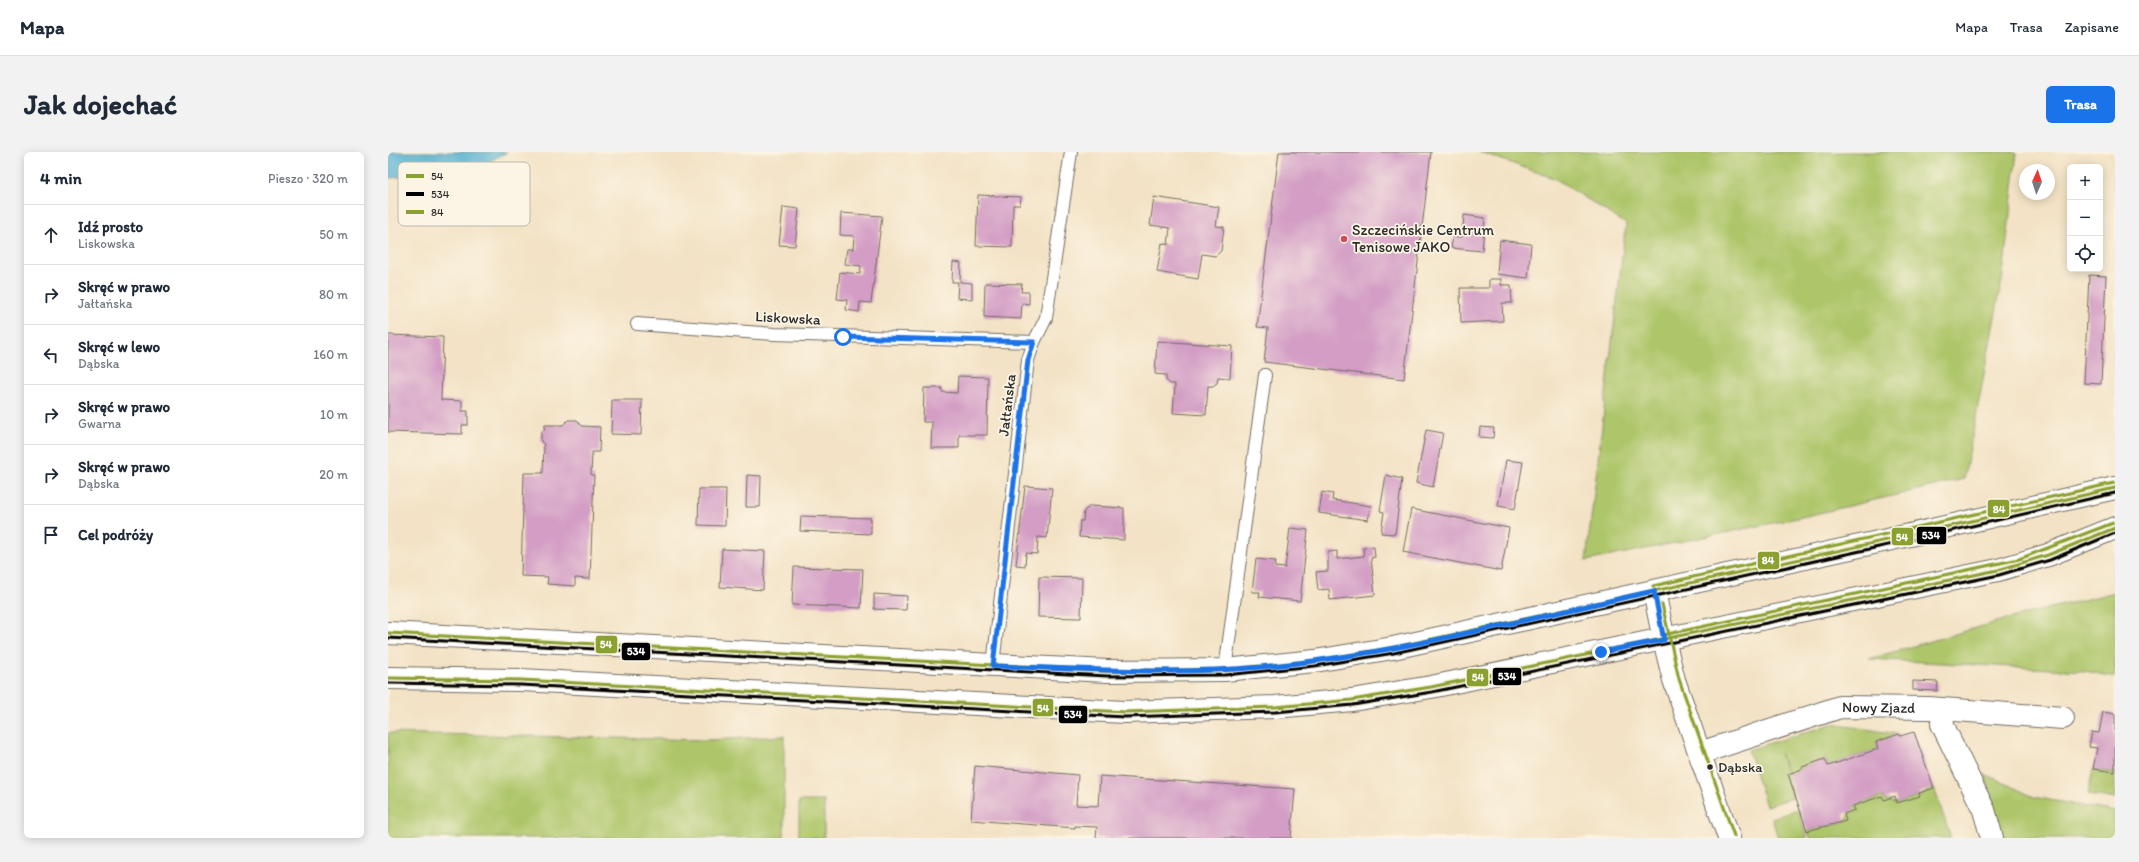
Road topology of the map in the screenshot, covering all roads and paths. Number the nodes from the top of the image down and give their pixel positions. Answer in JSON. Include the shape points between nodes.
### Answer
{"nodes":[{"id":1,"x":1072,"y":152,"type":"edge"},
{"id":2,"x":637,"y":324,"type":"dead end"},
{"id":3,"x":1034,"y":342,"type":"junction"},
{"id":4,"x":1265,"y":375,"type":"dead end"},
{"id":5,"x":2115,"y":488,"type":"edge"},
{"id":6,"x":2115,"y":528,"type":"edge"},
{"id":7,"x":1654,"y":591,"type":"junction"},
{"id":8,"x":388,"y":632,"type":"edge"},
{"id":9,"x":1664,"y":640,"type":"junction"},
{"id":10,"x":993,"y":666,"type":"junction"},
{"id":11,"x":1225,"y":670,"type":"junction"},
{"id":12,"x":388,"y":678,"type":"edge"},
{"id":13,"x":1943,"y":709,"type":"junction"},
{"id":14,"x":2063,"y":718,"type":"dead end"},
{"id":15,"x":1700,"y":753,"type":"junction"},
{"id":16,"x":1729,"y":838,"type":"edge"},
{"id":17,"x":1992,"y":838,"type":"edge"}],
"edges":[{"from":1,"to":3,"type":"lane","name":"Jałtańska","via":[[1046,318]]},
{"from":2,"to":3,"type":"lane","name":"Liskowska","via":[[782,334]]},
{"from":3,"to":10,"type":"lane","name":"Jałtańska","via":[[1028,360]]},
{"from":4,"to":11,"type":"lane"},
{"from":5,"to":7,"type":"street"},
{"from":6,"to":9,"type":"street","via":[[2020,564]]},
{"from":7,"to":9,"type":"street"},
{"from":7,"to":11,"type":"street","via":[[1393,648],[1315,661]]},
{"from":8,"to":10,"type":"street"},
{"from":9,"to":12,"type":"street","via":[[1431,687],[1352,700],[1276,708],[1187,712],[1035,709],[521,680]]},
{"from":9,"to":15,"type":"street","via":[[1674,680]]},
{"from":10,"to":11,"type":"street","via":[[1121,671]]},
{"from":13,"to":14,"type":"street","name":"Nowy Zjazd"},
{"from":13,"to":15,"type":"street","name":"Nowy Zjazd","via":[[1840,707]]},
{"from":13,"to":17,"type":"street","via":[[1942,724],[1984,810]]},
{"from":15,"to":16,"type":"street"}]}
